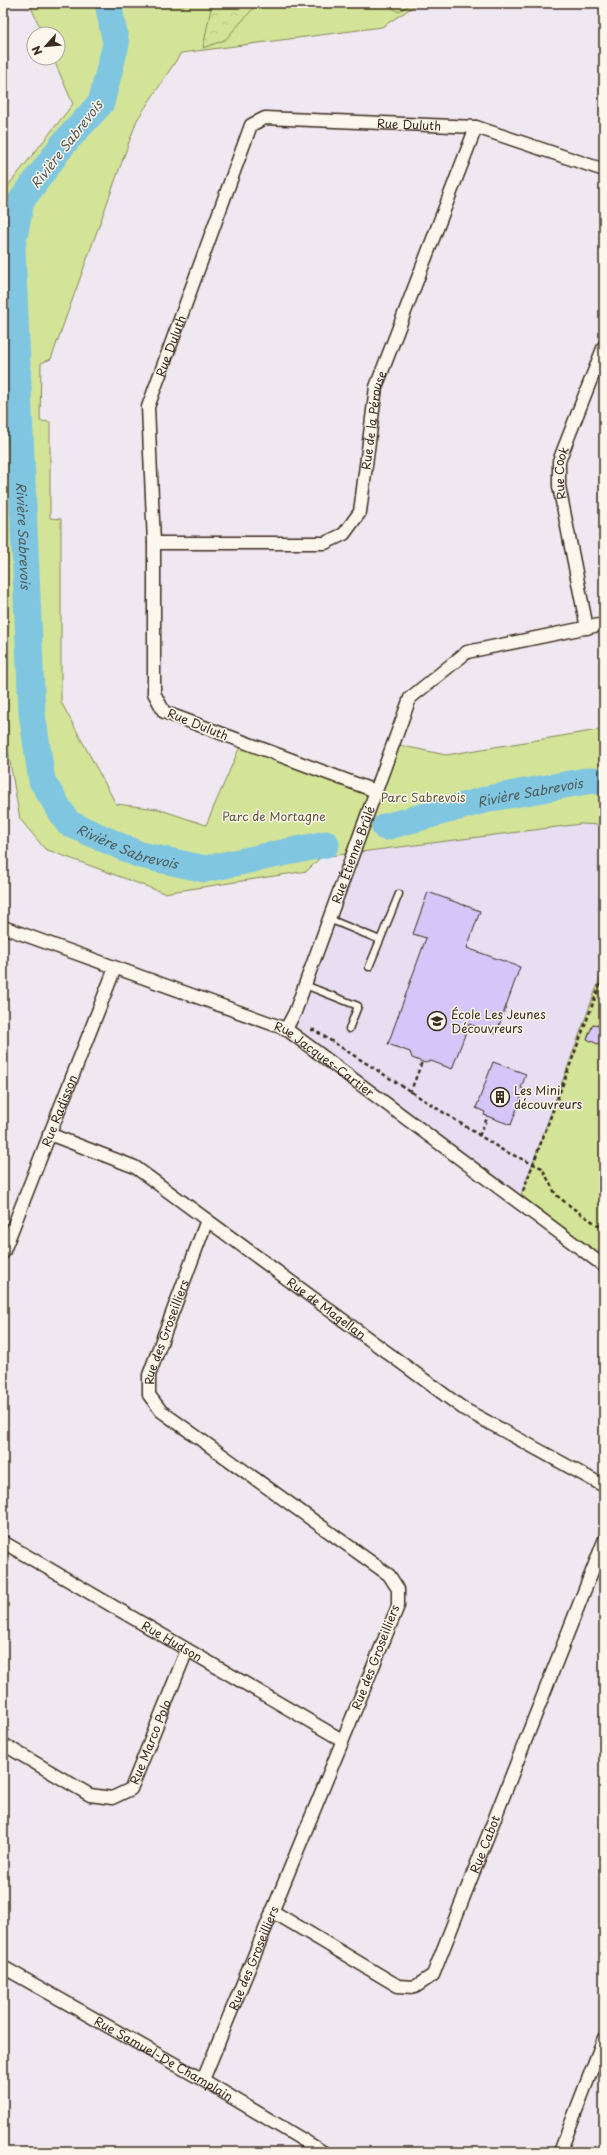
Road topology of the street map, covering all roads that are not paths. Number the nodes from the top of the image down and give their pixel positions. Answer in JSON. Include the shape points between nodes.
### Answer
{"nodes":[{"id":1,"x":476,"y":127,"type":"junction"},
{"id":2,"x":604,"y":170,"type":"edge"},
{"id":3,"x":604,"y":346,"type":"edge"},
{"id":4,"x":154,"y":543,"type":"junction"},
{"id":5,"x":604,"y":624,"type":"edge"},
{"id":6,"x":587,"y":628,"type":"junction"},
{"id":7,"x":375,"y":791,"type":"junction"},
{"id":8,"x":399,"y":894,"type":"dead end"},
{"id":9,"x":329,"y":919,"type":"junction"},
{"id":10,"x":3,"y":927,"type":"edge"},
{"id":11,"x":380,"y":940,"type":"junction"},
{"id":12,"x":370,"y":967,"type":"dead end"},
{"id":13,"x":115,"y":968,"type":"junction"},
{"id":14,"x":305,"y":985,"type":"junction"},
{"id":15,"x":349,"y":1028,"type":"dead end"},
{"id":16,"x":286,"y":1029,"type":"junction"},
{"id":17,"x":49,"y":1134,"type":"junction"},
{"id":18,"x":207,"y":1220,"type":"junction"},
{"id":19,"x":3,"y":1253,"type":"edge"},
{"id":20,"x":604,"y":1266,"type":"edge"},
{"id":21,"x":604,"y":1486,"type":"edge"},
{"id":22,"x":604,"y":1541,"type":"edge"},
{"id":23,"x":3,"y":1542,"type":"edge"},
{"id":24,"x":187,"y":1650,"type":"junction"},
{"id":25,"x":342,"y":1740,"type":"junction"},
{"id":26,"x":3,"y":1744,"type":"edge"},
{"id":27,"x":272,"y":1910,"type":"junction"},
{"id":28,"x":3,"y":1967,"type":"edge"},
{"id":29,"x":604,"y":2038,"type":"edge"},
{"id":30,"x":203,"y":2080,"type":"junction"},
{"id":31,"x":321,"y":2152,"type":"edge"},
{"id":32,"x":560,"y":2152,"type":"edge"}],
"edges":[{"from":1,"to":2,"type":"street","name":"Rue Duluth"},
{"from":1,"to":4,"type":"street","name":"Rue de la Pérouse","via":[[376,387],[360,512],[344,534],[325,543]]},
{"from":1,"to":4,"type":"street","name":"Rue Duluth","via":[[265,118],[251,124],[148,407]]},
{"from":3,"to":6,"type":"street","name":"Rue Cook","via":[[559,461],[559,486]]},
{"from":4,"to":7,"type":"street","name":"Rue Duluth","via":[[154,693],[164,712]]},
{"from":5,"to":6,"type":"street","name":"Rue Étienne Brûlé"},
{"from":6,"to":7,"type":"street","name":"Rue Étienne Brûlé","via":[[467,652],[410,698]]},
{"from":7,"to":9,"type":"street","name":"Rue Étienne Brûlé"},
{"from":8,"to":11,"type":"lane"},
{"from":9,"to":11,"type":"lane"},
{"from":9,"to":14,"type":"street","name":"Rue Étienne Brûlé"},
{"from":10,"to":13,"type":"street","name":"Rue Jacques-Cartier"},
{"from":11,"to":12,"type":"lane"},
{"from":13,"to":16,"type":"street","name":"Rue Jacques-Cartier"},
{"from":13,"to":17,"type":"street","name":"Rue Radisson"},
{"from":14,"to":15,"type":"lane","via":[[358,1006]]},
{"from":14,"to":16,"type":"street","name":"Rue Étienne Brûlé"},
{"from":16,"to":20,"type":"street","name":"Rue Jacques-Cartier"},
{"from":17,"to":18,"type":"street","name":"Rue de Magellan","via":[[135,1167]]},
{"from":17,"to":19,"type":"street","name":"Rue Radisson"},
{"from":18,"to":21,"type":"street","name":"Rue de Magellan","via":[[464,1408]]},
{"from":18,"to":25,"type":"street","name":"Rue des Groseilliers","via":[[149,1375],[149,1396],[161,1411],[389,1575],[398,1589],[398,1606]]},
{"from":22,"to":27,"type":"street","name":"Rue Cabot","via":[[433,1976],[415,1987],[398,1986]]},
{"from":23,"to":24,"type":"street","name":"Rue Hudson"},
{"from":24,"to":25,"type":"street","name":"Rue Hudson"},
{"from":24,"to":26,"type":"street","name":"Rue Marco Polo","via":[[131,1790],[112,1798],[90,1795]]},
{"from":25,"to":27,"type":"street","name":"Rue des Groseilliers"},
{"from":27,"to":30,"type":"street","name":"Rue des Groseilliers"},
{"from":28,"to":30,"type":"street","name":"Rue Samuel-De Champlain"},
{"from":29,"to":32,"type":"street"},
{"from":30,"to":31,"type":"street","name":"Rue Samuel-De Champlain"}]}
